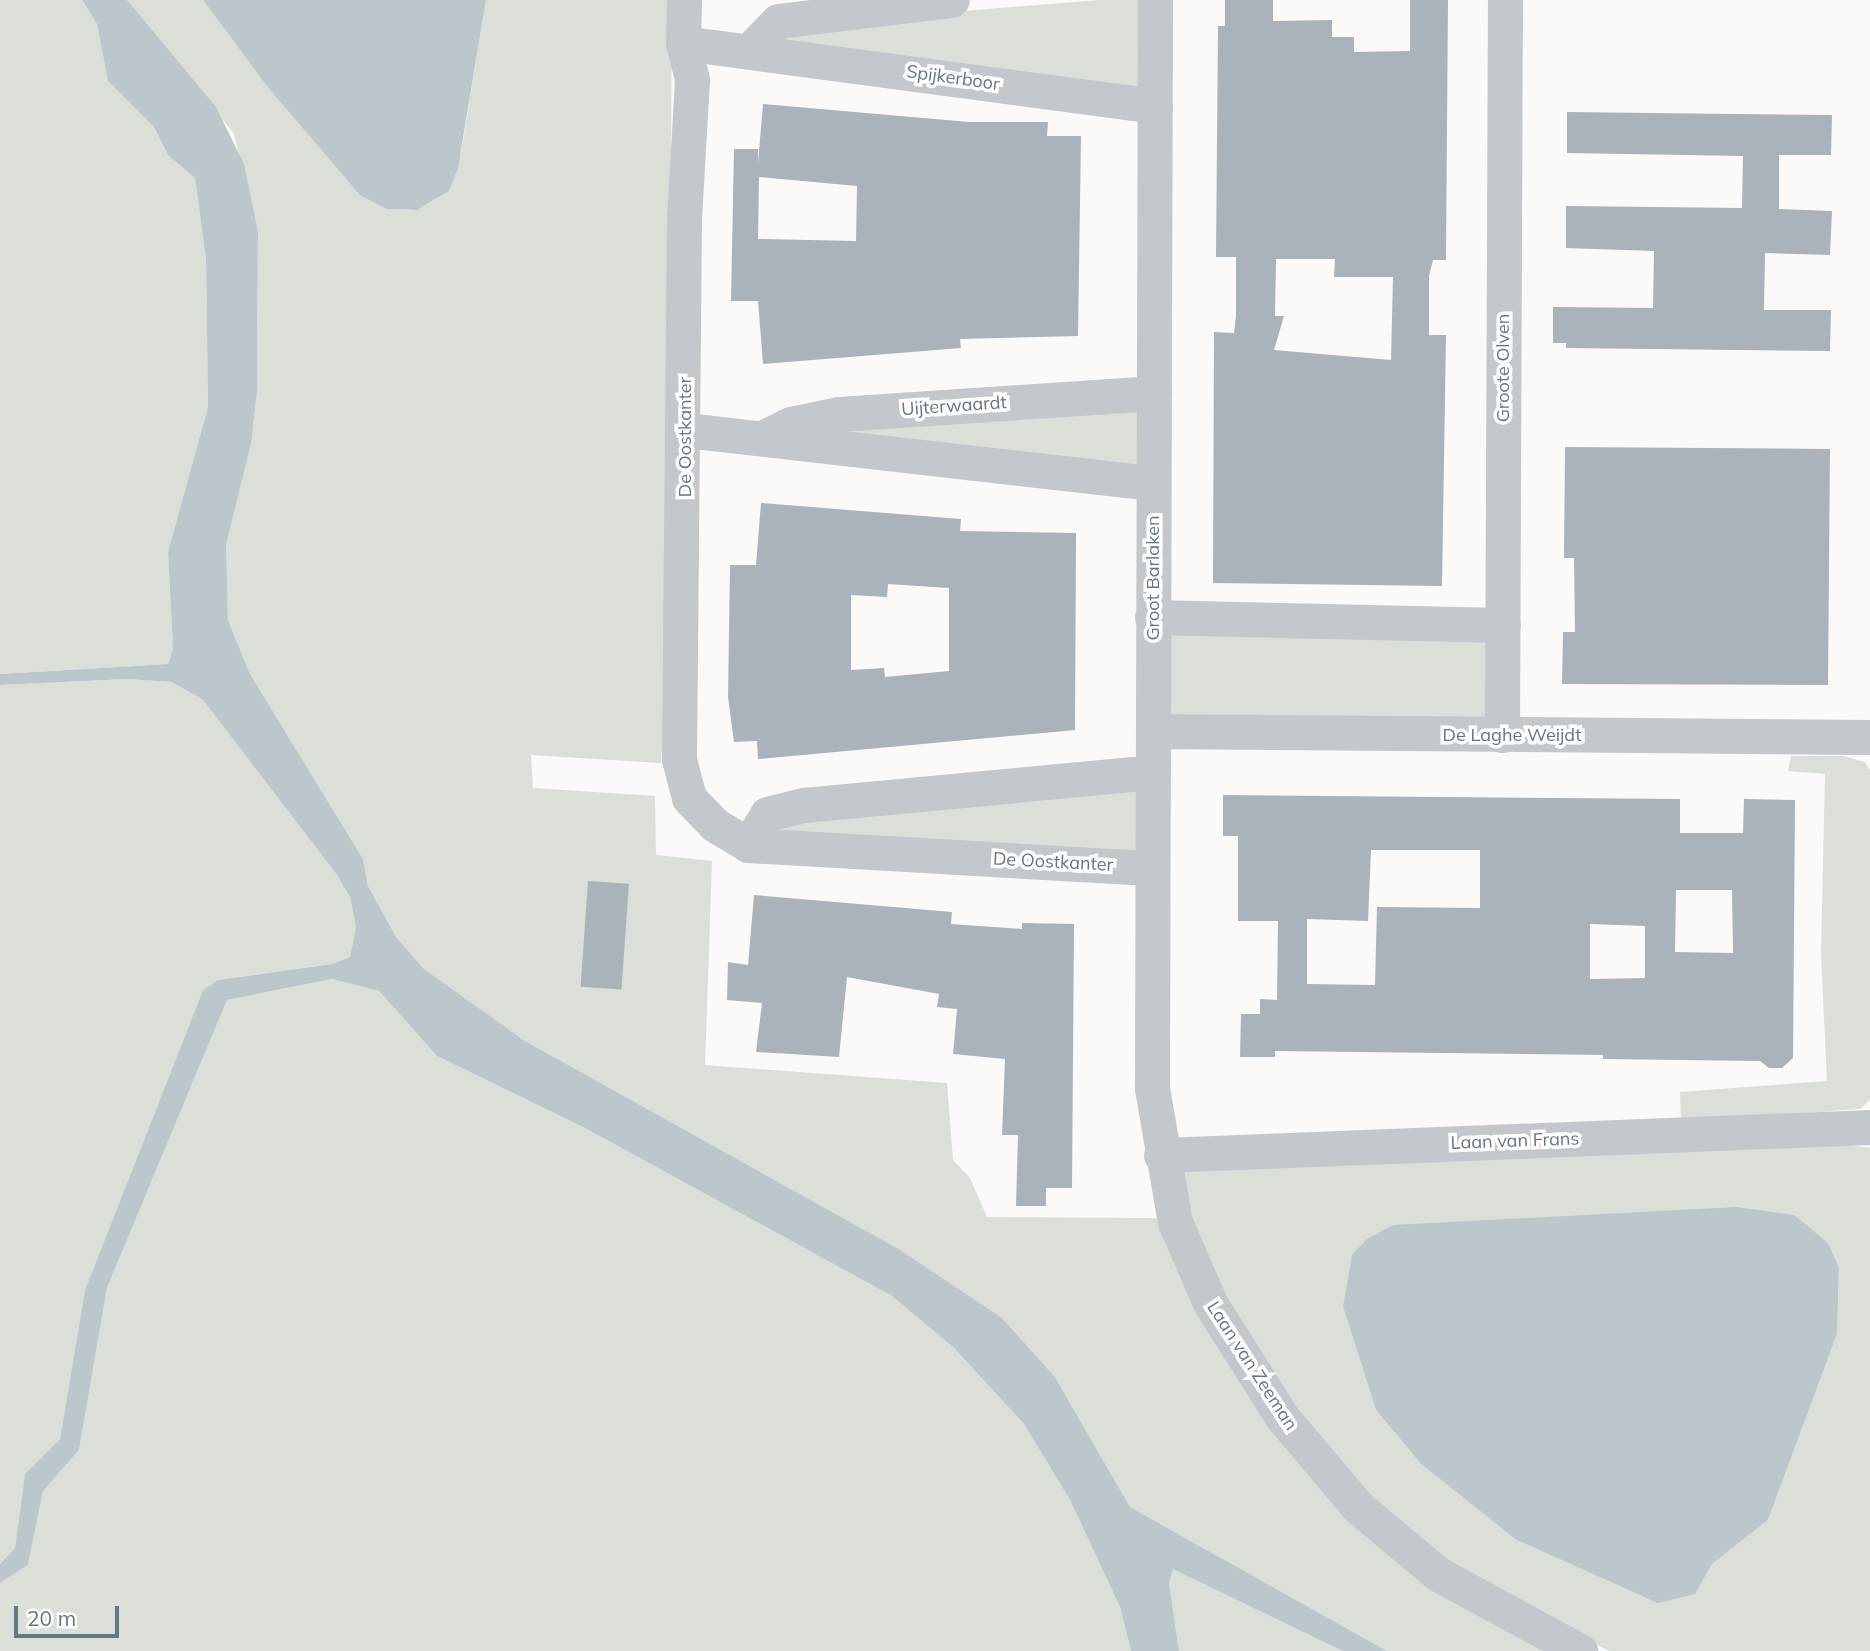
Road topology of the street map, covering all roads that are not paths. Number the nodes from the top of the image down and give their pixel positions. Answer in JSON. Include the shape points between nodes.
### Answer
{"nodes":[{"id":1,"x":684,"y":0,"type":"edge"},
{"id":2,"x":951,"y":0,"type":"edge"},
{"id":3,"x":1155,"y":0,"type":"edge"},
{"id":4,"x":1504,"y":0,"type":"edge"},
{"id":5,"x":682,"y":43,"type":"junction"},
{"id":6,"x":750,"y":50,"type":"junction"},
{"id":7,"x":1155,"y":106,"type":"junction"},
{"id":8,"x":1154,"y":393,"type":"junction"},
{"id":9,"x":686,"y":430,"type":"junction"},
{"id":10,"x":758,"y":440,"type":"junction"},
{"id":11,"x":1153,"y":483,"type":"junction"},
{"id":12,"x":1152,"y":617,"type":"junction"},
{"id":13,"x":1503,"y":625,"type":"junction"},
{"id":14,"x":1154,"y":731,"type":"junction"},
{"id":15,"x":1502,"y":735,"type":"junction"},
{"id":16,"x":1870,"y":737,"type":"edge"},
{"id":17,"x":1152,"y":772,"type":"junction"},
{"id":18,"x":748,"y":845,"type":"junction"},
{"id":19,"x":1149,"y":868,"type":"junction"},
{"id":20,"x":1870,"y":1127,"type":"edge"},
{"id":21,"x":1161,"y":1155,"type":"junction"},
{"id":22,"x":1580,"y":1651,"type":"edge"}],
"edges":[{"from":1,"to":5,"type":"street","name":"De Oostkanter"},
{"from":2,"to":6,"type":"street","via":[[778,21]]},
{"from":3,"to":7,"type":"street","name":"Groot Barlaken"},
{"from":4,"to":13,"type":"street","name":"Groote Olven"},
{"from":5,"to":6,"type":"street","name":"Spijkerboor"},
{"from":5,"to":9,"type":"street","name":"De Oostkanter","via":[[692,80],[684,217]]},
{"from":6,"to":7,"type":"street","name":"Spijkerboor"},
{"from":7,"to":8,"type":"street","name":"Groot Barlaken"},
{"from":8,"to":10,"type":"street","name":"Uijterwaardt","via":[[839,414],[791,424]]},
{"from":8,"to":11,"type":"street","name":"Groot Barlaken"},
{"from":9,"to":10,"type":"street"},
{"from":9,"to":18,"type":"street","name":"De Oostkanter","via":[[679,758],[689,798],[715,825]]},
{"from":10,"to":11,"type":"street"},
{"from":11,"to":12,"type":"street","name":"Groot Barlaken"},
{"from":12,"to":13,"type":"street"},
{"from":12,"to":14,"type":"street","name":"Groot Barlaken"},
{"from":13,"to":15,"type":"street","name":"Groote Olven"},
{"from":14,"to":15,"type":"street","name":"De Laghe Weijdt"},
{"from":14,"to":17,"type":"street","name":"Groot Barlaken"},
{"from":15,"to":16,"type":"street","name":"De Laghe Weijdt"},
{"from":17,"to":18,"type":"street","via":[[804,805],[767,814]]},
{"from":17,"to":19,"type":"street","name":"Groot Barlaken"},
{"from":18,"to":19,"type":"street","name":"De Oostkanter"},
{"from":19,"to":21,"type":"street","name":"Groot Barlaken","via":[[1152,1088]]},
{"from":20,"to":21,"type":"street","name":"Laan van Frans"},
{"from":21,"to":22,"type":"street","name":"Laan van Zeeman","via":[[1175,1222],[1210,1303],[1282,1417],[1358,1507],[1438,1574]]}]}
